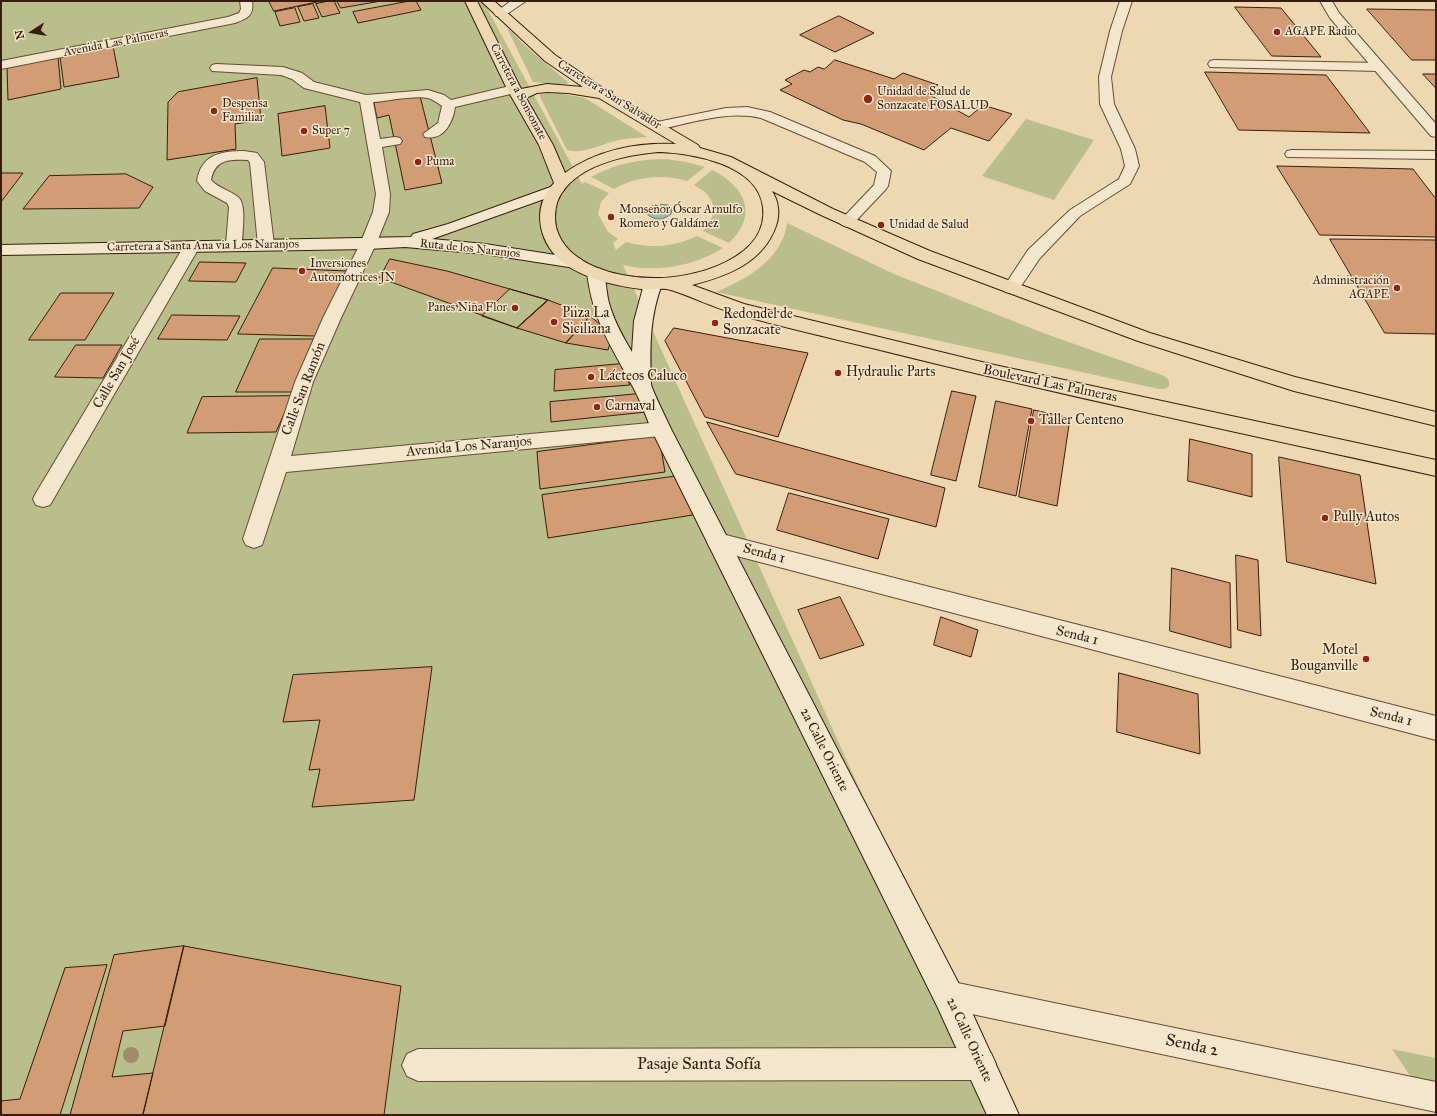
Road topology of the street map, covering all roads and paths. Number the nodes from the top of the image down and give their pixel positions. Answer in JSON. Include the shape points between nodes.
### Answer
{"nodes":[{"id":1,"x":246,"y":1,"type":"edge"},
{"id":2,"x":471,"y":1,"type":"edge"},
{"id":3,"x":487,"y":1,"type":"edge"},
{"id":4,"x":520,"y":1,"type":"edge"},
{"id":5,"x":1126,"y":1,"type":"edge"},
{"id":6,"x":1326,"y":1,"type":"edge"},
{"id":7,"x":500,"y":13,"type":"junction"},
{"id":8,"x":1214,"y":64,"type":"dead end"},
{"id":9,"x":1,"y":66,"type":"edge"},
{"id":10,"x":1379,"y":66,"type":"junction"},
{"id":11,"x":216,"y":68,"type":"dead end"},
{"id":12,"x":516,"y":92,"type":"junction"},
{"id":13,"x":602,"y":94,"type":"junction"},
{"id":14,"x":366,"y":99,"type":"junction"},
{"id":15,"x":450,"y":105,"type":"junction"},
{"id":16,"x":657,"y":126,"type":"junction"},
{"id":17,"x":1436,"y":133,"type":"edge"},
{"id":18,"x":430,"y":134,"type":"dead end"},
{"id":19,"x":394,"y":141,"type":"dead end"},
{"id":20,"x":374,"y":144,"type":"junction"},
{"id":21,"x":699,"y":151,"type":"junction"},
{"id":22,"x":1292,"y":154,"type":"dead end"},
{"id":23,"x":1436,"y":155,"type":"edge"},
{"id":24,"x":747,"y":172,"type":"junction"},
{"id":25,"x":559,"y":187,"type":"junction"},
{"id":26,"x":847,"y":222,"type":"junction"},
{"id":27,"x":405,"y":242,"type":"junction"},
{"id":28,"x":368,"y":244,"type":"junction"},
{"id":29,"x":234,"y":245,"type":"junction"},
{"id":30,"x":266,"y":245,"type":"junction"},
{"id":31,"x":192,"y":246,"type":"junction"},
{"id":32,"x":1,"y":250,"type":"edge"},
{"id":33,"x":575,"y":263,"type":"junction"},
{"id":34,"x":595,"y":273,"type":"junction"},
{"id":35,"x":661,"y":284,"type":"junction"},
{"id":36,"x":1011,"y":288,"type":"junction"},
{"id":37,"x":642,"y":386,"type":"junction"},
{"id":38,"x":1436,"y":419,"type":"edge"},
{"id":39,"x":661,"y":429,"type":"junction"},
{"id":40,"x":277,"y":464,"type":"junction"},
{"id":41,"x":1436,"y":468,"type":"edge"},
{"id":42,"x":43,"y":499,"type":"dead end"},
{"id":43,"x":254,"y":539,"type":"dead end"},
{"id":44,"x":718,"y":542,"type":"junction"},
{"id":45,"x":1436,"y":728,"type":"edge"},
{"id":46,"x":948,"y":995,"type":"junction"},
{"id":47,"x":980,"y":1064,"type":"junction"},
{"id":48,"x":418,"y":1065,"type":"dead end"},
{"id":49,"x":1436,"y":1096,"type":"edge"},
{"id":50,"x":1003,"y":1115,"type":"edge"}],
"edges":[{"from":1,"to":9,"type":"street","name":"Avenida Las Palmeras","via":[[247,9],[244,14],[232,20]]},
{"from":2,"to":12,"type":"main road","name":"Carretera a Sonsonate"},
{"from":3,"to":7,"type":"main road","name":"Carretera a San Salvador"},
{"from":4,"to":7,"type":"street"},
{"from":5,"to":36,"type":"lane","via":[[1105,77],[1107,104],[1128,149],[1132,166],[1125,181],[1075,213],[1034,254]]},
{"from":6,"to":10,"type":"street","via":[[1334,15]]},
{"from":7,"to":13,"type":"main road","name":"Carretera a San Salvador","via":[[550,58]]},
{"from":8,"to":10,"type":"lane"},
{"from":10,"to":17,"type":"street"},
{"from":11,"to":14,"type":"lane","via":[[283,71],[297,76],[309,85]]},
{"from":12,"to":13,"type":"main road","via":[[554,88]]},
{"from":12,"to":15,"type":"lane"},
{"from":12,"to":25,"type":"main road","name":"Carretera a Sonsonate","via":[[546,145]]},
{"from":13,"to":16,"type":"main road","name":"Carretera a San Salvador"},
{"from":14,"to":15,"type":"lane","via":[[428,94]]},
{"from":14,"to":20,"type":"lane"},
{"from":15,"to":18,"type":"lane","via":[[446,122],[440,130]]},
{"from":16,"to":21,"type":"main road","name":"Carretera a San Salvador"},
{"from":16,"to":26,"type":"lane","via":[[726,112],[748,111],[765,115],[870,159],[884,172],[881,186]]},
{"from":19,"to":20,"type":"lane"},
{"from":20,"to":28,"type":"lane","via":[[383,194],[381,212]]},
{"from":21,"to":24,"type":"main road","via":[[726,160]]},
{"from":21,"to":25,"type":"main road","via":[[658,148],[627,152],[590,164],[574,173]]},
{"from":22,"to":23,"type":"lane"},
{"from":24,"to":26,"type":"main road"},
{"from":24,"to":35,"type":"main road","via":[[763,188],[769,201],[770,221],[762,241],[750,253],[725,269],[693,280]]},
{"from":25,"to":27,"type":"street","name":"Ruta de los Naranjos","via":[[468,223]]},
{"from":25,"to":33,"type":"main road","via":[[547,215],[549,232],[558,248]]},
{"from":26,"to":36,"type":"main road"},
{"from":27,"to":28,"type":"street","name":"Carretera a Santa Ana via Los Naranjos"},
{"from":27,"to":33,"type":"street","name":"Ruta de los Naranjos","via":[[485,248]]},
{"from":28,"to":30,"type":"street","name":"Carretera a Santa Ana via Los Naranjos"},
{"from":28,"to":40,"type":"street","name":"Calle San Ramón","via":[[304,382]]},
{"from":29,"to":30,"type":"street","name":"Carretera a Santa Ana via Los Naranjos"},
{"from":29,"to":30,"type":"lane","via":[[236,207],[233,200],[210,188],[204,181],[204,172],[209,164],[221,158],[238,155],[252,156],[257,162]]},
{"from":29,"to":31,"type":"street","name":"Carretera a Santa Ana via Los Naranjos"},
{"from":31,"to":32,"type":"street","name":"Carretera a Santa Ana via Los Naranjos"},
{"from":31,"to":42,"type":"street","name":"Calle San José"},
{"from":33,"to":34,"type":"main road"},
{"from":34,"to":35,"type":"main road","via":[[616,280]]},
{"from":34,"to":37,"type":"street","name":"2a Calle Oriente","via":[[602,313]]},
{"from":35,"to":37,"type":"street","name":"2a Calle Oriente","via":[[645,305],[640,334]]},
{"from":35,"to":41,"type":"main road","name":"Boulevard Las Palmeras","via":[[739,309],[990,371]]},
{"from":36,"to":38,"type":"main road","via":[[1144,337],[1294,384]]},
{"from":37,"to":39,"type":"street","name":"2a Calle Oriente"},
{"from":39,"to":40,"type":"street","name":"Avenida Los Naranjos"},
{"from":39,"to":44,"type":"street","name":"2a Calle Oriente"},
{"from":40,"to":43,"type":"street","name":"Calle San Ramón"},
{"from":44,"to":45,"type":"street","name":"Senda 1"},
{"from":44,"to":46,"type":"street","name":"2a Calle Oriente"},
{"from":46,"to":47,"type":"street","name":"2a Calle Oriente"},
{"from":46,"to":49,"type":"lane","name":"Senda 2"},
{"from":47,"to":48,"type":"street","name":"Pasaje Santa Sofía"},
{"from":47,"to":50,"type":"street","name":"2a Calle Oriente"}]}
